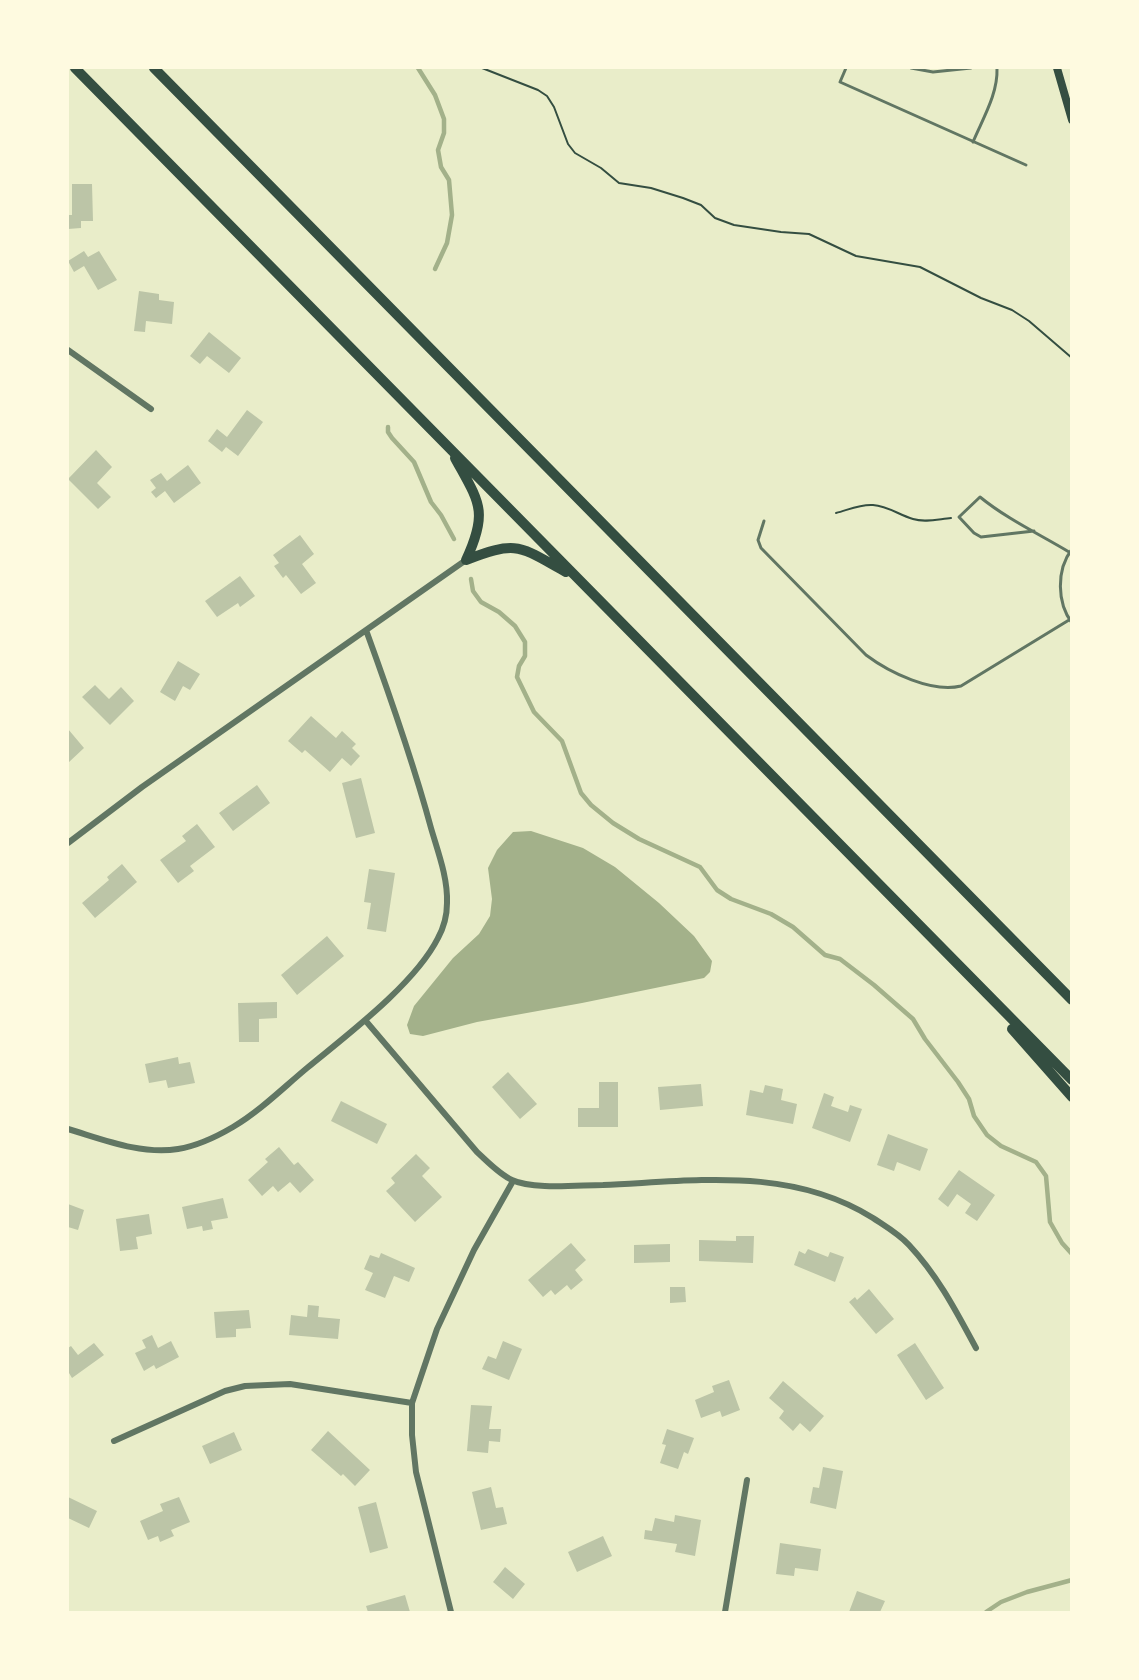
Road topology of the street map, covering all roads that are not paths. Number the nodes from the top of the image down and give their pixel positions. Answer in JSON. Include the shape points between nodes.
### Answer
{"nodes":[{"id":1,"x":75,"y":68,"type":"edge"},
{"id":2,"x":154,"y":68,"type":"edge"},
{"id":3,"x":846,"y":68,"type":"edge"},
{"id":4,"x":911,"y":68,"type":"edge"},
{"id":5,"x":972,"y":68,"type":"edge"},
{"id":6,"x":997,"y":68,"type":"edge"},
{"id":7,"x":1057,"y":68,"type":"edge"},
{"id":8,"x":1071,"y":120,"type":"edge"},
{"id":9,"x":973,"y":142,"type":"junction"},
{"id":10,"x":1026,"y":165,"type":"dead end"},
{"id":11,"x":68,"y":350,"type":"edge"},
{"id":12,"x":151,"y":409,"type":"dead end"},
{"id":13,"x":449,"y":447,"type":"junction"},
{"id":14,"x":764,"y":521,"type":"dead end"},
{"id":15,"x":1034,"y":531,"type":"junction"},
{"id":16,"x":1070,"y":550,"type":"edge"},
{"id":17,"x":466,"y":560,"type":"junction"},
{"id":18,"x":577,"y":577,"type":"junction"},
{"id":19,"x":1070,"y":622,"type":"edge"},
{"id":20,"x":366,"y":630,"type":"junction"},
{"id":21,"x":68,"y":843,"type":"edge"},
{"id":22,"x":939,"y":945,"type":"junction"},
{"id":23,"x":1030,"y":958,"type":"junction"},
{"id":24,"x":1071,"y":995,"type":"edge"},
{"id":25,"x":1071,"y":1000,"type":"edge"},
{"id":26,"x":365,"y":1020,"type":"junction"},
{"id":27,"x":1071,"y":1080,"type":"edge"},
{"id":28,"x":1071,"y":1097,"type":"edge"},
{"id":29,"x":68,"y":1129,"type":"edge"},
{"id":30,"x":513,"y":1181,"type":"junction"},
{"id":31,"x":976,"y":1348,"type":"dead end"},
{"id":32,"x":412,"y":1403,"type":"junction"},
{"id":33,"x":114,"y":1441,"type":"dead end"},
{"id":34,"x":747,"y":1480,"type":"dead end"},
{"id":35,"x":451,"y":1612,"type":"edge"},
{"id":36,"x":725,"y":1612,"type":"edge"}],
"edges":[{"from":1,"to":13,"type":"highway"},
{"from":2,"to":23,"type":"highway"},
{"from":3,"to":9,"type":"lane","via":[[840,82]]},
{"from":4,"to":5,"type":"lane","via":[[933,72]]},
{"from":6,"to":9,"type":"lane","via":[[994,94]]},
{"from":7,"to":8,"type":"main road"},
{"from":9,"to":10,"type":"lane"},
{"from":11,"to":12,"type":"street"},
{"from":13,"to":17,"type":"highway","via":[[480,512],[477,537]]},
{"from":13,"to":18,"type":"highway"},
{"from":14,"to":19,"type":"lane","via":[[758,540],[761,548],[866,655],[927,685],[961,686]]},
{"from":15,"to":15,"type":"lane","via":[[980,497],[959,518],[981,537]]},
{"from":15,"to":16,"type":"lane"},
{"from":16,"to":19,"type":"lane","via":[[1060,589]]},
{"from":17,"to":18,"type":"highway","via":[[511,546]]},
{"from":17,"to":20,"type":"street"},
{"from":18,"to":22,"type":"highway"},
{"from":20,"to":21,"type":"street"},
{"from":20,"to":26,"type":"street","via":[[419,784],[445,876],[447,902],[446,919],[429,952]]},
{"from":22,"to":27,"type":"highway"},
{"from":22,"to":28,"type":"highway"},
{"from":23,"to":24,"type":"highway"},
{"from":23,"to":25,"type":"highway"},
{"from":26,"to":29,"type":"street","via":[[257,1110],[197,1144],[177,1149],[136,1147]]},
{"from":26,"to":30,"type":"street","via":[[477,1152]]},
{"from":30,"to":31,"type":"street","via":[[579,1185],[749,1180],[833,1197],[907,1242],[942,1286]]},
{"from":30,"to":32,"type":"street","via":[[474,1250],[437,1329]]},
{"from":32,"to":33,"type":"street","via":[[290,1384],[245,1386],[225,1390]]},
{"from":32,"to":35,"type":"street","via":[[416,1472]]},
{"from":34,"to":36,"type":"street"}]}
